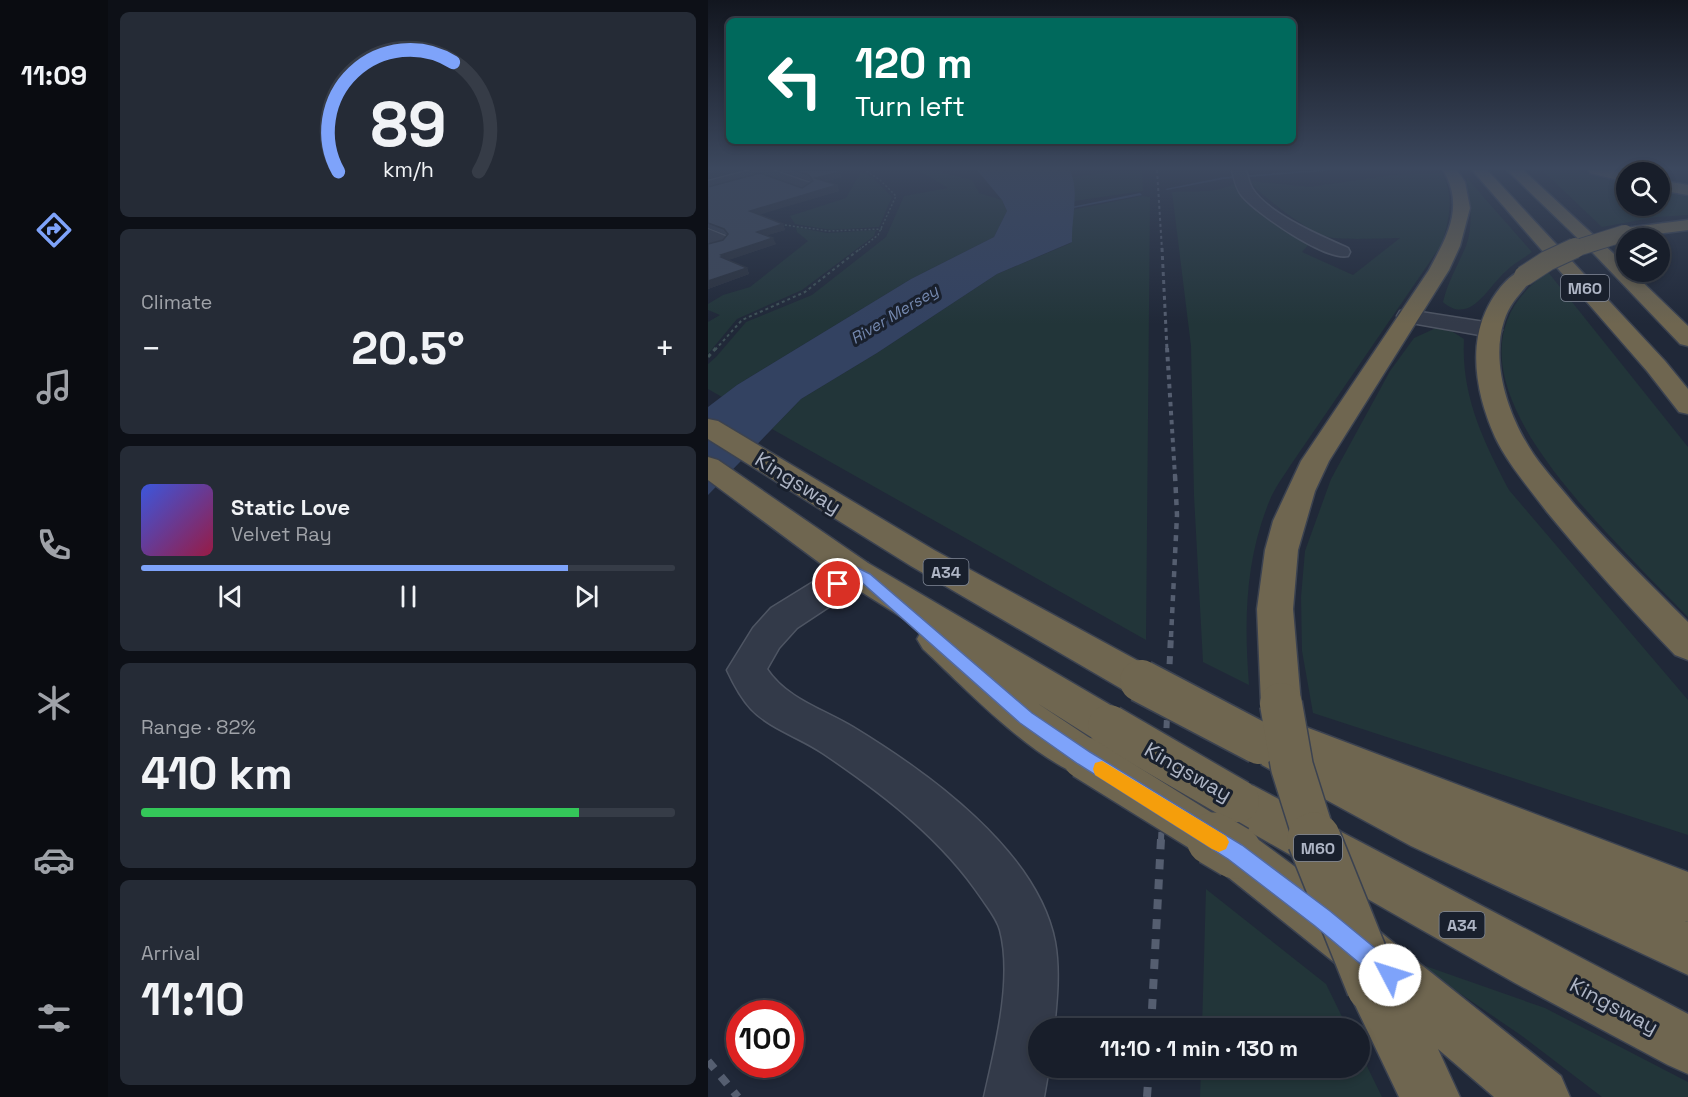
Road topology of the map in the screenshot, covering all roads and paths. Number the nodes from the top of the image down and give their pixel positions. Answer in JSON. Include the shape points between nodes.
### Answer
{"nodes":[{"id":1,"x":885,"y":221,"type":"edge"},
{"id":2,"x":1287,"y":221,"type":"edge"},
{"id":3,"x":1461,"y":221,"type":"edge"},
{"id":4,"x":1525,"y":221,"type":"edge"},
{"id":5,"x":1569,"y":221,"type":"edge"},
{"id":6,"x":1688,"y":225,"type":"edge"},
{"id":7,"x":882,"y":228,"type":"junction"},
{"id":8,"x":712,"y":240,"type":"edge"},
{"id":9,"x":1341,"y":252,"type":"dead end"},
{"id":10,"x":1408,"y":316,"type":"junction"},
{"id":11,"x":1491,"y":330,"type":"junction"},
{"id":12,"x":1688,"y":339,"type":"edge"},
{"id":13,"x":708,"y":357,"type":"edge"},
{"id":14,"x":1688,"y":406,"type":"edge"},
{"id":15,"x":708,"y":428,"type":"edge"},
{"id":16,"x":708,"y":466,"type":"edge"},
{"id":17,"x":861,"y":575,"type":"junction"},
{"id":18,"x":1688,"y":645,"type":"edge"},
{"id":19,"x":1259,"y":735,"type":"junction"},
{"id":20,"x":1096,"y":742,"type":"junction"},
{"id":21,"x":1688,"y":897,"type":"edge"},
{"id":22,"x":1688,"y":950,"type":"edge"},
{"id":23,"x":1688,"y":1045,"type":"edge"},
{"id":24,"x":1014,"y":1097,"type":"edge"},
{"id":25,"x":1430,"y":1097,"type":"edge"},
{"id":26,"x":1540,"y":1097,"type":"edge"}],
"edges":[{"from":1,"to":7,"type":"path"},
{"from":2,"to":9,"type":"street"},
{"from":3,"to":10,"type":"highway","number":"M60","via":[[1438,270]]},
{"from":4,"to":14,"type":"highway","number":"M60"},
{"from":5,"to":12,"type":"highway","number":"M60"},
{"from":6,"to":11,"type":"highway","number":"M60","bridge":true,"via":[[1608,237],[1547,260],[1507,294],[1497,309]]},
{"from":7,"to":8,"type":"path","via":[[829,231],[782,223]]},
{"from":7,"to":13,"type":"path","via":[[805,292],[742,320]]},
{"from":10,"to":11,"type":"street"},
{"from":10,"to":25,"type":"highway","number":"M60","bridge":true,"via":[[1299,490],[1278,557],[1274,637],[1292,765],[1340,911]]},
{"from":11,"to":18,"type":"highway","number":"M60","via":[[1490,373],[1505,428],[1519,452],[1582,532]]},
{"from":15,"to":19,"type":"highway","name":"Kingsway","number":"A34","bridge":true,"via":[[998,603],[1106,662]]},
{"from":16,"to":17,"type":"highway","name":"Kingsway"},
{"from":17,"to":20,"type":"highway","name":"Kingsway","via":[[1026,718]]},
{"from":17,"to":24,"type":"street","via":[[784,618],[746,670],[765,698],[837,740],[931,808],[966,839],[998,878],[1025,925],[1030,946],[1029,996]]},
{"from":19,"to":21,"type":"highway"},
{"from":19,"to":22,"type":"highway","via":[[1428,830]]},
{"from":20,"to":23,"type":"highway","name":"Kingsway","number":"A34","bridge":true,"via":[[1238,801]]},
{"from":20,"to":26,"type":"highway","bridge":true,"via":[[1322,918]]}]}
